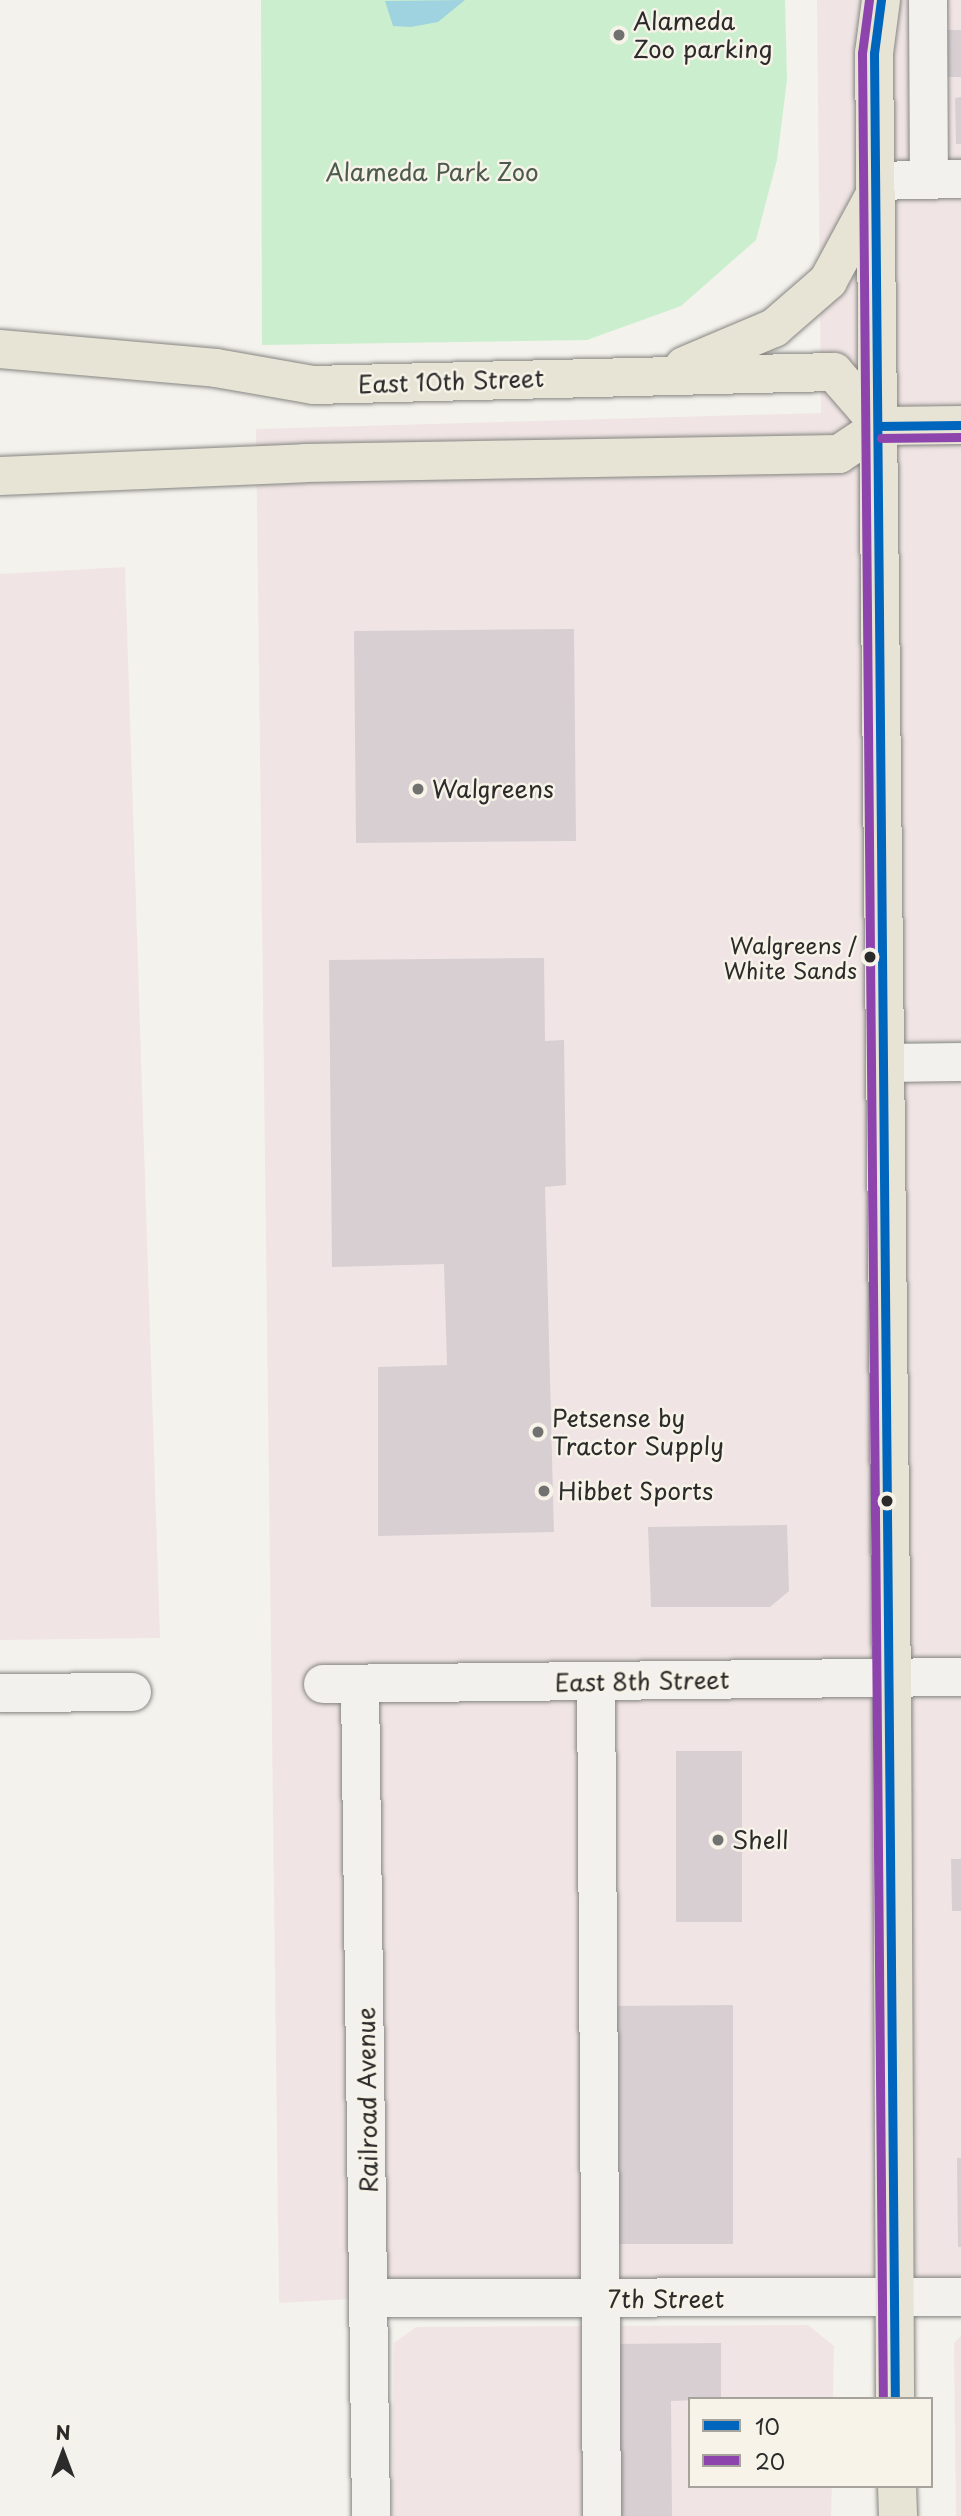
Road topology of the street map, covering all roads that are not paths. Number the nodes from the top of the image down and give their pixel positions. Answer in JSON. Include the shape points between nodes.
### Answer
{"nodes":[{"id":1,"x":857,"y":0,"type":"edge"},
{"id":2,"x":881,"y":0,"type":"edge"},
{"id":3,"x":928,"y":0,"type":"edge"},
{"id":4,"x":874,"y":53,"type":"junction"},
{"id":5,"x":945,"y":179,"type":"edge"},
{"id":6,"x":876,"y":187,"type":"junction"},
{"id":7,"x":0,"y":349,"type":"edge"},
{"id":8,"x":618,"y":376,"type":"junction"},
{"id":9,"x":961,"y":425,"type":"edge"},
{"id":10,"x":881,"y":426,"type":"junction"},
{"id":11,"x":0,"y":476,"type":"edge"},
{"id":12,"x":961,"y":1062,"type":"edge"},
{"id":13,"x":886,"y":1063,"type":"junction"},
{"id":14,"x":961,"y":1677,"type":"edge"},
{"id":15,"x":892,"y":1678,"type":"junction"},
{"id":16,"x":596,"y":1681,"type":"junction"},
{"id":17,"x":341,"y":1685,"type":"joint"},
{"id":18,"x":132,"y":1692,"type":"dead end"},
{"id":19,"x":0,"y":1693,"type":"edge"},
{"id":20,"x":961,"y":2297,"type":"edge"},
{"id":21,"x":371,"y":2298,"type":"junction"},
{"id":22,"x":893,"y":2298,"type":"junction"},
{"id":23,"x":599,"y":2300,"type":"junction"},
{"id":24,"x":895,"y":2397,"type":"edge"},
{"id":25,"x":897,"y":2488,"type":"edge"},
{"id":26,"x":371,"y":2516,"type":"edge"},
{"id":27,"x":602,"y":2516,"type":"edge"},
{"id":28,"x":898,"y":2516,"type":"edge"}],
"edges":[{"from":1,"to":4,"type":"main road"},
{"from":2,"to":4,"type":"main road"},
{"from":3,"to":5,"type":"street"},
{"from":4,"to":6,"type":"main road"},
{"from":5,"to":6,"type":"street"},
{"from":6,"to":8,"type":"main road","via":[[828,281],[774,328],[692,364]]},
{"from":6,"to":10,"type":"main road"},
{"from":7,"to":8,"type":"main road","name":"East 10th Street","via":[[216,368],[313,385]]},
{"from":8,"to":10,"type":"main road","name":"East 10th Street","via":[[834,372]]},
{"from":9,"to":10,"type":"main road"},
{"from":10,"to":11,"type":"main road","via":[[839,454],[305,463]]},
{"from":10,"to":13,"type":"main road"},
{"from":12,"to":13,"type":"street"},
{"from":13,"to":15,"type":"main road"},
{"from":14,"to":15,"type":"street","name":"East 8th Street"},
{"from":15,"to":16,"type":"street","name":"East 8th Street"},
{"from":15,"to":22,"type":"main road"},
{"from":16,"to":17,"type":"street","name":"East 8th Street"},
{"from":16,"to":23,"type":"street"},
{"from":17,"to":21,"type":"street","name":"Railroad Avenue"},
{"from":18,"to":19,"type":"street"},
{"from":20,"to":22,"type":"street","name":"7th Street"},
{"from":21,"to":23,"type":"street","name":"7th Street"},
{"from":21,"to":26,"type":"street","name":"Railroad Avenue"},
{"from":22,"to":23,"type":"street","name":"7th Street"},
{"from":22,"to":24,"type":"main road"},
{"from":23,"to":27,"type":"street"},
{"from":25,"to":28,"type":"main road"}]}
